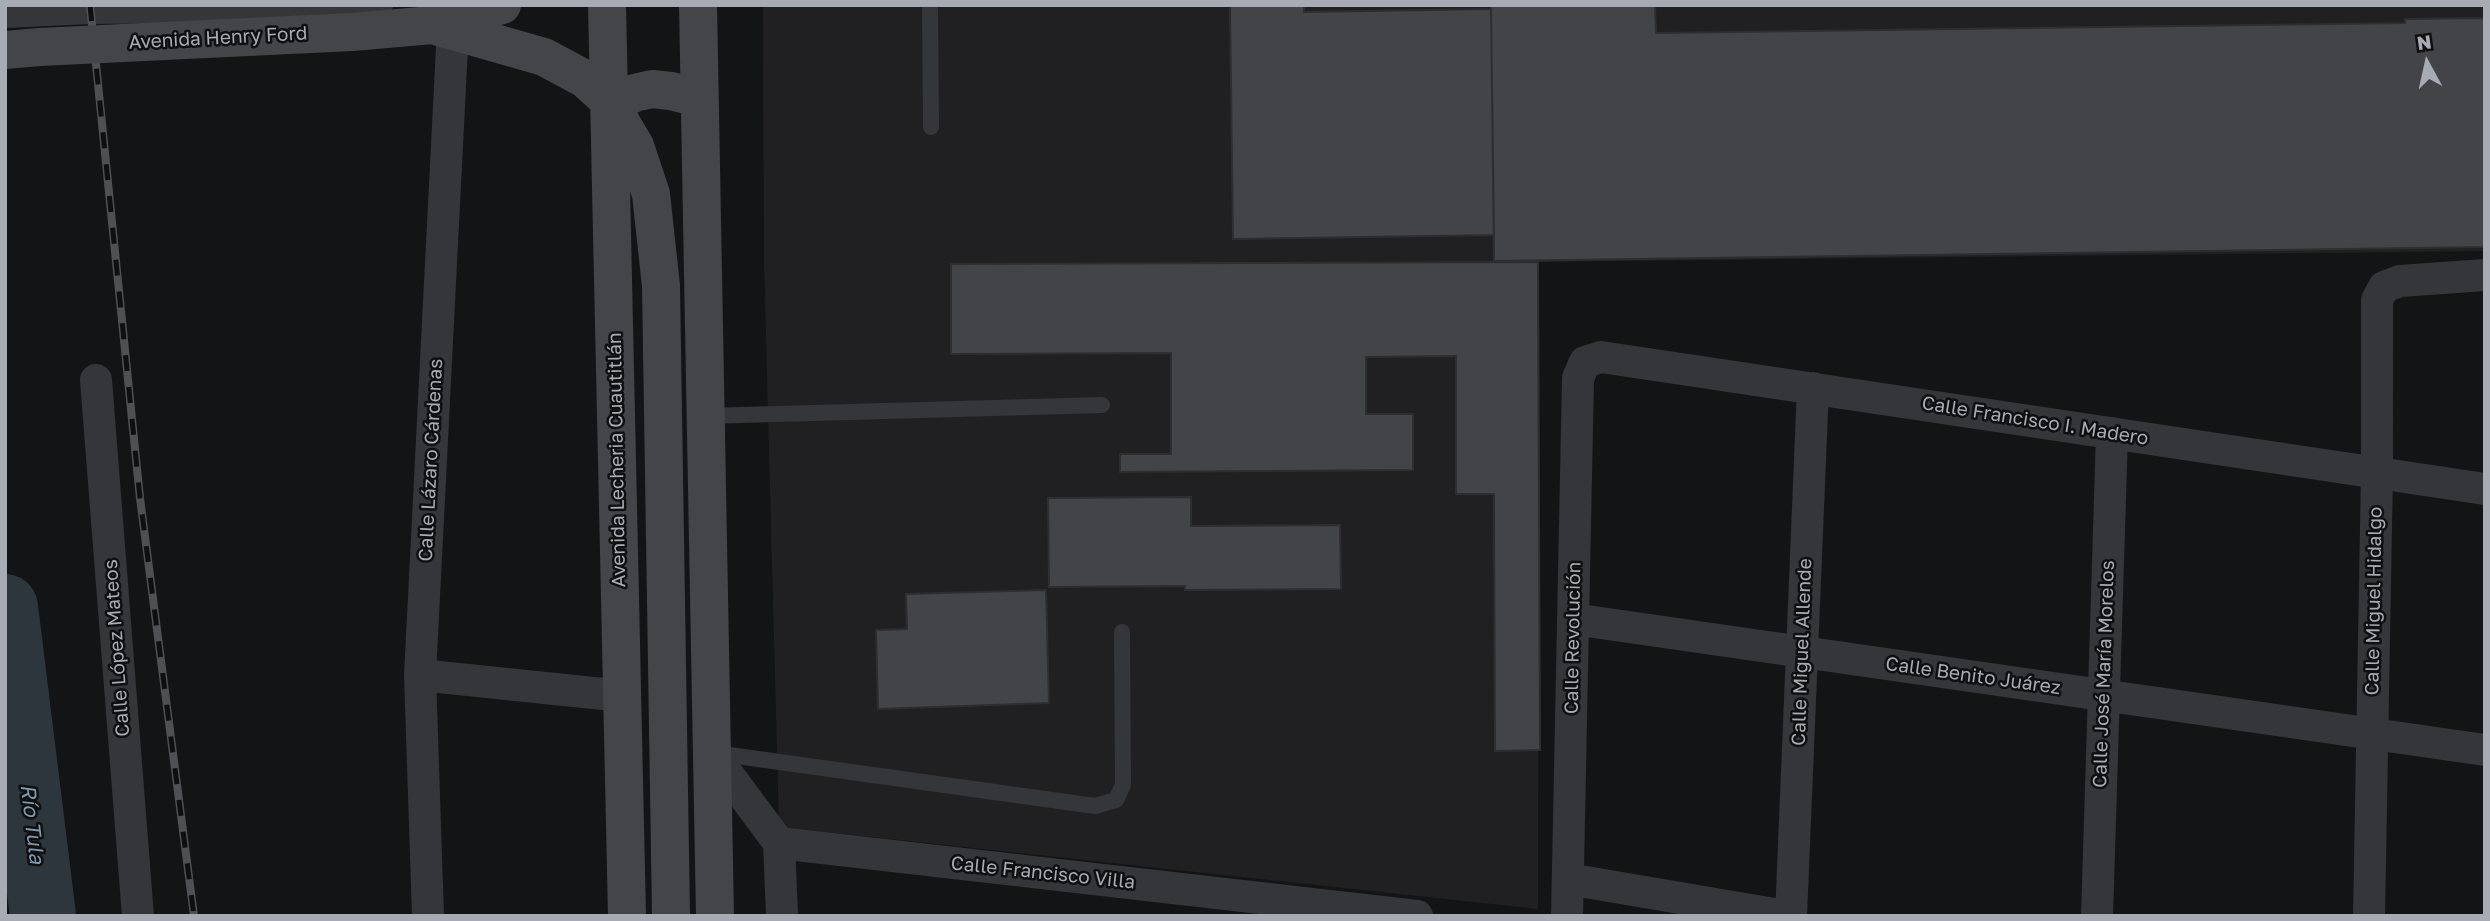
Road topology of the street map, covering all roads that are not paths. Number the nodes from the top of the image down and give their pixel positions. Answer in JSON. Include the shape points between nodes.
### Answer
{"nodes":[{"id":1,"x":377,"y":5,"type":"edge"},
{"id":2,"x":502,"y":5,"type":"edge"},
{"id":3,"x":607,"y":5,"type":"edge"},
{"id":4,"x":698,"y":5,"type":"edge"},
{"id":5,"x":930,"y":5,"type":"edge"},
{"id":6,"x":346,"y":6,"type":"edge"},
{"id":7,"x":5,"y":12,"type":"edge"},
{"id":8,"x":443,"y":15,"type":"edge"},
{"id":9,"x":5,"y":50,"type":"edge"},
{"id":10,"x":699,"y":98,"type":"junction"},
{"id":11,"x":610,"y":106,"type":"junction"},
{"id":12,"x":931,"y":127,"type":"dead end"},
{"id":13,"x":2485,"y":275,"type":"edge"},
{"id":14,"x":1585,"y":362,"type":"joint"},
{"id":15,"x":96,"y":380,"type":"dead end"},
{"id":16,"x":1814,"y":388,"type":"junction"},
{"id":17,"x":1102,"y":405,"type":"dead end"},
{"id":18,"x":705,"y":416,"type":"junction"},
{"id":19,"x":2112,"y":433,"type":"junction"},
{"id":20,"x":2377,"y":472,"type":"junction"},
{"id":21,"x":2485,"y":489,"type":"edge"},
{"id":22,"x":1573,"y":619,"type":"junction"},
{"id":23,"x":1122,"y":632,"type":"dead end"},
{"id":24,"x":1802,"y":652,"type":"junction"},
{"id":25,"x":420,"y":675,"type":"junction"},
{"id":26,"x":2104,"y":695,"type":"junction"},
{"id":27,"x":622,"y":696,"type":"junction"},
{"id":28,"x":2372,"y":734,"type":"junction"},
{"id":29,"x":2485,"y":750,"type":"edge"},
{"id":30,"x":712,"y":753,"type":"junction"},
{"id":31,"x":779,"y":843,"type":"junction"},
{"id":32,"x":1568,"y":879,"type":"junction"},
{"id":33,"x":138,"y":916,"type":"edge"},
{"id":34,"x":428,"y":916,"type":"edge"},
{"id":35,"x":627,"y":916,"type":"edge"},
{"id":36,"x":671,"y":916,"type":"edge"},
{"id":37,"x":715,"y":916,"type":"edge"},
{"id":38,"x":782,"y":916,"type":"edge"},
{"id":39,"x":1418,"y":916,"type":"edge"},
{"id":40,"x":1567,"y":916,"type":"edge"},
{"id":41,"x":1788,"y":916,"type":"edge"},
{"id":42,"x":2097,"y":916,"type":"edge"},
{"id":43,"x":2369,"y":916,"type":"edge"}],
"edges":[{"from":1,"to":6,"type":"street"},
{"from":2,"to":8,"type":"main road","bridge":true},
{"from":3,"to":11,"type":"main road","name":"Avenida Lecheria Cuautitlán"},
{"from":4,"to":10,"type":"main road"},
{"from":5,"to":12,"type":"lane"},
{"from":6,"to":7,"type":"street"},
{"from":8,"to":9,"type":"main road","name":"Avenida Henry Ford","bridge":true},
{"from":8,"to":25,"type":"street","name":"Calle Lázaro Cárdenas"},
{"from":8,"to":36,"type":"main road","bridge":true,"via":[[585,79],[607,99],[635,146],[651,194],[661,286]]},
{"from":10,"to":11,"type":"main road","via":[[652,89]]},
{"from":10,"to":18,"type":"main road"},
{"from":11,"to":27,"type":"main road","name":"Avenida Lecheria Cuautitlán"},
{"from":13,"to":20,"type":"street","name":"Calle Miguel Hidalgo","via":[[2400,281],[2384,287],[2377,300]]},
{"from":14,"to":16,"type":"street","name":"Calle Francisco I. Madero","via":[[1601,357]]},
{"from":14,"to":22,"type":"street","name":"Calle Revolución","via":[[1578,378]]},
{"from":15,"to":33,"type":"street","name":"Calle López Mateos"},
{"from":16,"to":19,"type":"street","name":"Calle Francisco I. Madero"},
{"from":16,"to":24,"type":"street","name":"Calle Miguel Allende"},
{"from":17,"to":18,"type":"lane"},
{"from":18,"to":30,"type":"main road"},
{"from":19,"to":20,"type":"street","name":"Calle Francisco I. Madero"},
{"from":19,"to":26,"type":"street","name":"Calle José María Morelos"},
{"from":20,"to":21,"type":"street","name":"Calle Francisco I. Madero"},
{"from":20,"to":28,"type":"street","name":"Calle Miguel Hidalgo"},
{"from":22,"to":24,"type":"street","name":"Calle Benito Juárez"},
{"from":22,"to":32,"type":"street","name":"Calle Revolución"},
{"from":23,"to":30,"type":"lane","via":[[1123,785],[1116,800],[1095,806]]},
{"from":24,"to":26,"type":"street","name":"Calle Benito Juárez"},
{"from":24,"to":41,"type":"street","name":"Calle Miguel Allende"},
{"from":25,"to":27,"type":"street"},
{"from":25,"to":34,"type":"street","name":"Calle Lázaro Cárdenas"},
{"from":26,"to":28,"type":"street","name":"Calle Benito Juárez"},
{"from":26,"to":42,"type":"street","name":"Calle José María Morelos"},
{"from":27,"to":35,"type":"main road","name":"Avenida Lecheria Cuautitlán"},
{"from":28,"to":29,"type":"street"},
{"from":28,"to":43,"type":"street","name":"Calle Miguel Hidalgo"},
{"from":30,"to":31,"type":"street"},
{"from":30,"to":37,"type":"main road"},
{"from":31,"to":38,"type":"street"},
{"from":31,"to":39,"type":"street","name":"Calle Francisco Villa"},
{"from":32,"to":40,"type":"street","name":"Calle Revolución"},
{"from":32,"to":41,"type":"street"}]}
